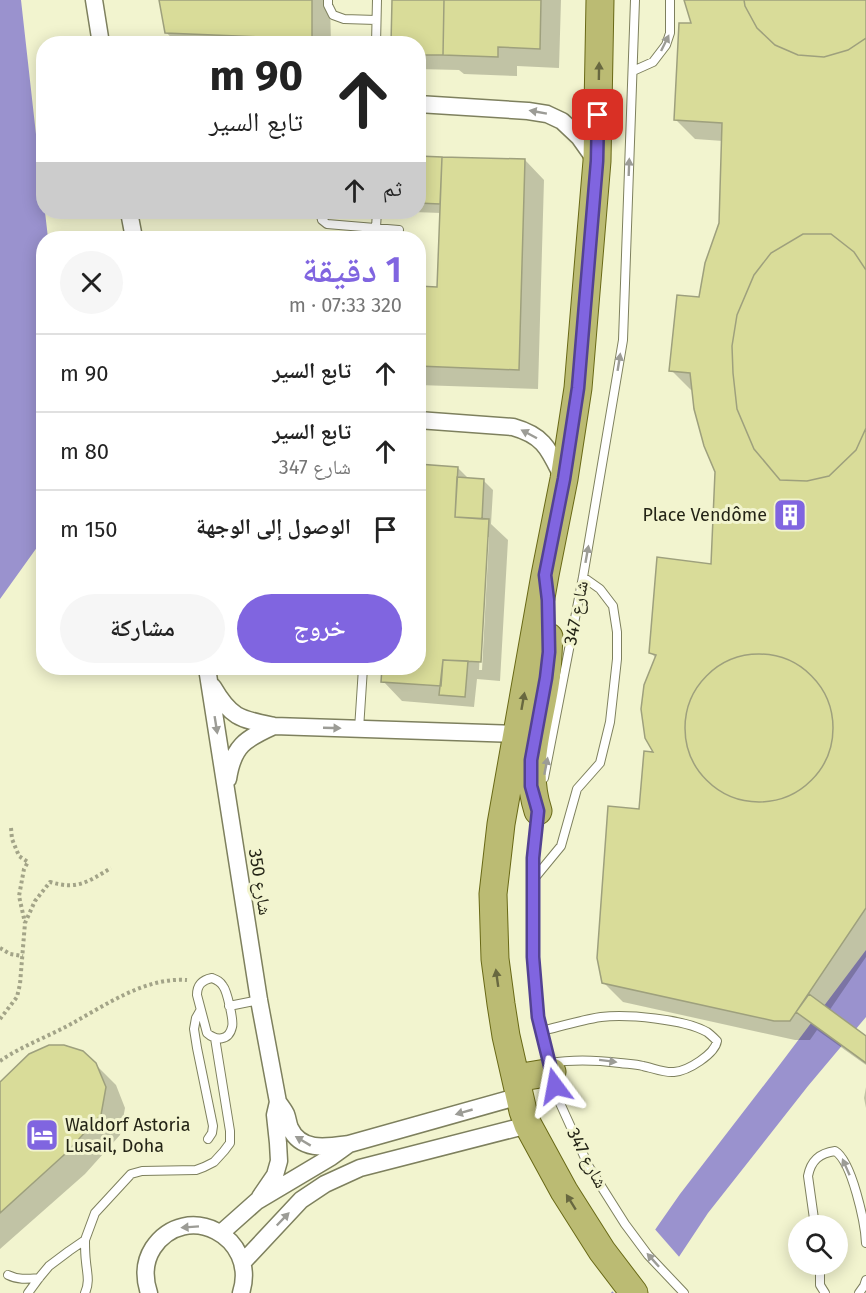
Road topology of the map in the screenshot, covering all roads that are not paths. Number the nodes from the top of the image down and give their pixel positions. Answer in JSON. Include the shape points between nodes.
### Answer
{"nodes":[{"id":1,"x":94,"y":0,"type":"edge"},
{"id":2,"x":328,"y":0,"type":"edge"},
{"id":3,"x":377,"y":0,"type":"edge"},
{"id":4,"x":600,"y":0,"type":"edge"},
{"id":5,"x":635,"y":0,"type":"edge"},
{"id":6,"x":670,"y":0,"type":"edge"},
{"id":7,"x":376,"y":20,"type":"junction"},
{"id":8,"x":100,"y":36,"type":"edge"},
{"id":9,"x":376,"y":36,"type":"edge"},
{"id":10,"x":633,"y":71,"type":"junction"},
{"id":11,"x":426,"y":105,"type":"edge"},
{"id":12,"x":597,"y":161,"type":"junction"},
{"id":13,"x":322,"y":219,"type":"edge"},
{"id":14,"x":377,"y":219,"type":"edge"},
{"id":15,"x":376,"y":227,"type":"junction"},
{"id":16,"x":399,"y":230,"type":"dead end"},
{"id":17,"x":426,"y":421,"type":"edge"},
{"id":18,"x":564,"y":479,"type":"junction"},
{"id":19,"x":545,"y":575,"type":"junction"},
{"id":20,"x":583,"y":577,"type":"junction"},
{"id":21,"x":208,"y":675,"type":"edge"},
{"id":22,"x":209,"y":675,"type":"edge"},
{"id":23,"x":363,"y":675,"type":"edge"},
{"id":24,"x":274,"y":726,"type":"junction"},
{"id":25,"x":359,"y":729,"type":"junction"},
{"id":26,"x":517,"y":734,"type":"junction"},
{"id":27,"x":226,"y":792,"type":"junction"},
{"id":28,"x":538,"y":811,"type":"junction"},
{"id":29,"x":533,"y":880,"type":"junction"},
{"id":30,"x":259,"y":1000,"type":"junction"},
{"id":31,"x":229,"y":1006,"type":"junction"},
{"id":32,"x":200,"y":1011,"type":"junction"},
{"id":33,"x":542,"y":1032,"type":"junction"},
{"id":34,"x":215,"y":1038,"type":"junction"},
{"id":35,"x":551,"y":1067,"type":"junction"},
{"id":36,"x":518,"y":1087,"type":"junction"},
{"id":37,"x":278,"y":1102,"type":"junction"},
{"id":38,"x":528,"y":1125,"type":"junction"},
{"id":39,"x":208,"y":1139,"type":"dead end"},
{"id":40,"x":349,"y":1144,"type":"junction"},
{"id":41,"x":257,"y":1201,"type":"junction"},
{"id":42,"x":813,"y":1215,"type":"edge"},
{"id":43,"x":221,"y":1233,"type":"junction"},
{"id":44,"x":85,"y":1240,"type":"junction"},
{"id":45,"x":866,"y":1243,"type":"edge"},
{"id":46,"x":243,"y":1262,"type":"junction"},
{"id":47,"x":8,"y":1275,"type":"dead end"},
{"id":48,"x":39,"y":1278,"type":"junction"},
{"id":49,"x":866,"y":1280,"type":"edge"},
{"id":50,"x":823,"y":1289,"type":"edge"},
{"id":51,"x":28,"y":1293,"type":"edge"},
{"id":52,"x":85,"y":1293,"type":"edge"},
{"id":53,"x":148,"y":1293,"type":"edge"},
{"id":54,"x":241,"y":1293,"type":"edge"},
{"id":55,"x":634,"y":1293,"type":"edge"},
{"id":56,"x":684,"y":1293,"type":"edge"},
{"id":57,"x":814,"y":1293,"type":"edge"},
{"id":58,"x":859,"y":1293,"type":"edge"}],
"edges":[{"from":1,"to":8,"type":"street"},
{"from":2,"to":7,"type":"lane","via":[[333,15]]},
{"from":3,"to":7,"type":"lane"},
{"from":12,"to":4,"type":"main road","name":"شارع 347","one_way":true},
{"from":5,"to":10,"type":"lane","name":"شارع 347"},
{"from":10,"to":6,"type":"lane","one_way":true,"via":[[653,62],[666,45]]},
{"from":7,"to":9,"type":"lane"},
{"from":20,"to":10,"type":"lane","name":"شارع 347","one_way":true,"via":[[623,340]]},
{"from":12,"to":11,"type":"street","one_way":true,"via":[[562,121],[547,114]]},
{"from":12,"to":18,"type":"main road","name":"شارع 347","via":[[578,388]]},
{"from":13,"to":15,"type":"lane","via":[[327,224]]},
{"from":14,"to":15,"type":"lane"},
{"from":15,"to":16,"type":"lane"},
{"from":18,"to":17,"type":"street","one_way":true,"via":[[545,446],[527,431]]},
{"from":18,"to":19,"type":"main road","name":"شارع 347"},
{"from":26,"to":19,"type":"main road","name":"شارع 347","one_way":true},
{"from":19,"to":28,"type":"main road","via":[[549,652],[531,760]]},
{"from":28,"to":20,"type":"lane","name":"شارع 347","one_way":true},
{"from":20,"to":29,"type":"lane","via":[[600,589],[613,606],[617,659],[610,722],[600,763],[577,789],[561,846]]},
{"from":21,"to":27,"type":"street","name":"شارع 350","one_way":true},
{"from":22,"to":24,"type":"street","via":[[221,701],[233,713],[245,720]]},
{"from":23,"to":25,"type":"lane"},
{"from":24,"to":25,"type":"street","one_way":true},
{"from":24,"to":27,"type":"street","via":[[238,748],[230,765]]},
{"from":25,"to":26,"type":"street"},
{"from":36,"to":26,"type":"main road","name":"شارع 347","one_way":true,"via":[[495,959],[493,894]]},
{"from":27,"to":30,"type":"street","name":"شارع 350"},
{"from":28,"to":29,"type":"lane","name":"شارع 347"},
{"from":29,"to":33,"type":"lane","name":"شارع 347","via":[[533,957]]},
{"from":30,"to":31,"type":"lane"},
{"from":30,"to":37,"type":"street","name":"شارع 350"},
{"from":31,"to":32,"type":"lane","via":[[223,984],[212,978],[200,983],[197,989]]},
{"from":31,"to":34,"type":"lane","via":[[232,1029],[224,1038]]},
{"from":32,"to":34,"type":"lane","via":[[207,1033]]},
{"from":32,"to":39,"type":"lane","via":[[194,1029],[213,1126]]},
{"from":33,"to":35,"type":"lane","name":"شارع 347"},
{"from":35,"to":33,"type":"lane","one_way":true,"via":[[565,1060],[603,1060],[674,1072],[688,1069],[710,1054],[717,1041],[707,1032],[689,1026],[624,1016],[580,1021]]},
{"from":34,"to":44,"type":"lane","via":[[230,1143],[214,1162],[196,1170],[131,1174],[95,1213]]},
{"from":35,"to":36,"type":"main road"},
{"from":56,"to":35,"type":"lane","name":"شارع 347","one_way":true,"via":[[648,1255],[589,1167],[559,1101]]},
{"from":36,"to":38,"type":"main road","name":"شارع 347"},
{"from":36,"to":40,"type":"street","one_way":true},
{"from":40,"to":37,"type":"street","one_way":true,"via":[[316,1147],[303,1143],[295,1136]]},
{"from":37,"to":41,"type":"street","via":[[275,1115],[279,1161],[275,1175]]},
{"from":46,"to":38,"type":"street","one_way":true,"via":[[301,1200],[325,1184],[360,1168]]},
{"from":55,"to":38,"type":"main road","name":"شارع 347","one_way":true,"via":[[564,1191]]},
{"from":40,"to":41,"type":"street"},
{"from":41,"to":43,"type":"street"},
{"from":45,"to":42,"type":"lane","one_way":true,"via":[[848,1168],[835,1151],[820,1155],[809,1169]]},
{"from":43,"to":46,"type":"street","via":[[238,1250]]},
{"from":43,"to":53,"type":"street","one_way":true,"via":[[191,1226],[162,1238],[146,1265]]},
{"from":44,"to":48,"type":"lane"},
{"from":44,"to":52,"type":"lane"},
{"from":46,"to":54,"type":"street"},
{"from":47,"to":48,"type":"lane","via":[[23,1280]]},
{"from":48,"to":51,"type":"lane"},
{"from":49,"to":58,"type":"lane"},
{"from":50,"to":57,"type":"lane"}]}
